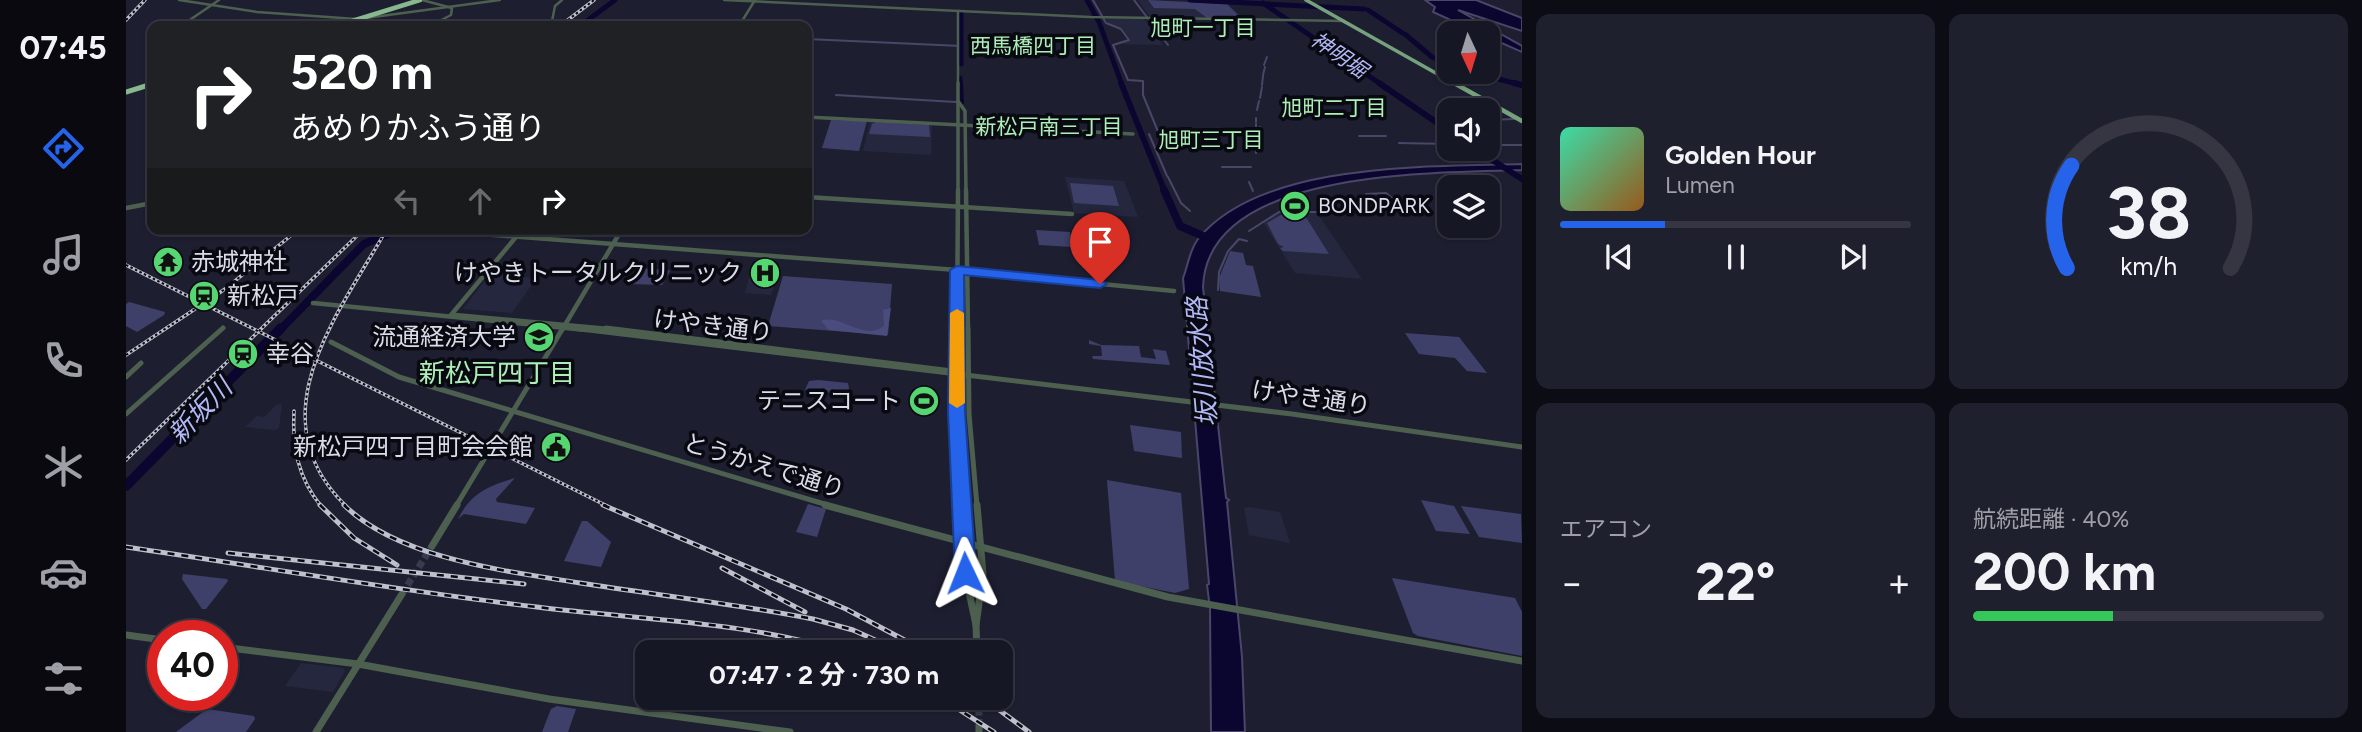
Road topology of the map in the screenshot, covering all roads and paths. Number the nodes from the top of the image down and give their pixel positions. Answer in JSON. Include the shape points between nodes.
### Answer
{"nodes":[{"id":1,"x":179,"y":0,"type":"edge"},
{"id":2,"x":219,"y":0,"type":"edge"},
{"id":3,"x":421,"y":0,"type":"edge"},
{"id":4,"x":500,"y":0,"type":"edge"},
{"id":5,"x":562,"y":0,"type":"edge"},
{"id":6,"x":724,"y":0,"type":"edge"},
{"id":7,"x":1307,"y":0,"type":"edge"},
{"id":8,"x":755,"y":1,"type":"edge"},
{"id":9,"x":210,"y":6,"type":"junction"},
{"id":10,"x":451,"y":8,"type":"junction"},
{"id":11,"x":960,"y":11,"type":"junction"},
{"id":12,"x":360,"y":19,"type":"junction"},
{"id":13,"x":188,"y":21,"type":"edge"},
{"id":14,"x":353,"y":21,"type":"edge"},
{"id":15,"x":440,"y":21,"type":"edge"},
{"id":16,"x":552,"y":21,"type":"edge"},
{"id":17,"x":742,"y":21,"type":"edge"},
{"id":18,"x":1344,"y":21,"type":"junction"},
{"id":19,"x":147,"y":86,"type":"edge"},
{"id":20,"x":126,"y":92,"type":"edge"},
{"id":21,"x":958,"y":101,"type":"junction"},
{"id":22,"x":812,"y":117,"type":"edge"},
{"id":23,"x":1522,"y":121,"type":"edge"},
{"id":24,"x":958,"y":125,"type":"junction"},
{"id":25,"x":965,"y":125,"type":"junction"},
{"id":26,"x":1133,"y":134,"type":"dead end"},
{"id":27,"x":812,"y":197,"type":"edge"},
{"id":28,"x":147,"y":204,"type":"edge"},
{"id":29,"x":957,"y":207,"type":"junction"},
{"id":30,"x":126,"y":208,"type":"edge"},
{"id":31,"x":966,"y":208,"type":"junction"},
{"id":32,"x":1072,"y":214,"type":"dead end"},
{"id":33,"x":490,"y":235,"type":"edge"},
{"id":34,"x":618,"y":235,"type":"edge"},
{"id":35,"x":516,"y":237,"type":"junction"},
{"id":36,"x":613,"y":244,"type":"junction"},
{"id":37,"x":957,"y":270,"type":"junction"},
{"id":38,"x":968,"y":271,"type":"junction"},
{"id":39,"x":1174,"y":291,"type":"dead end"},
{"id":40,"x":313,"y":303,"type":"dead end"},
{"id":41,"x":451,"y":315,"type":"junction"},
{"id":42,"x":565,"y":325,"type":"junction"},
{"id":43,"x":223,"y":328,"type":"dead end"},
{"id":44,"x":331,"y":342,"type":"dead end"},
{"id":45,"x":141,"y":363,"type":"dead end"},
{"id":46,"x":957,"y":373,"type":"junction"},
{"id":47,"x":969,"y":375,"type":"junction"},
{"id":48,"x":126,"y":377,"type":"edge"},
{"id":49,"x":514,"y":412,"type":"junction"},
{"id":50,"x":126,"y":414,"type":"edge"},
{"id":51,"x":1522,"y":447,"type":"edge"},
{"id":52,"x":964,"y":544,"type":"junction"},
{"id":53,"x":432,"y":547,"type":"tunnel mouth"},
{"id":54,"x":982,"y":549,"type":"junction"},
{"id":55,"x":402,"y":594,"type":"tunnel mouth"},
{"id":56,"x":1195,"y":601,"type":"joint"},
{"id":57,"x":1255,"y":611,"type":"joint"},
{"id":58,"x":976,"y":625,"type":"junction"},
{"id":59,"x":126,"y":635,"type":"edge"},
{"id":60,"x":147,"y":638,"type":"edge"},
{"id":61,"x":977,"y":640,"type":"edge"},
{"id":62,"x":238,"y":649,"type":"edge"},
{"id":63,"x":1522,"y":661,"type":"edge"},
{"id":64,"x":358,"y":664,"type":"junction"},
{"id":65,"x":316,"y":732,"type":"edge"},
{"id":66,"x":790,"y":732,"type":"edge"}],
"edges":[{"from":1,"to":9,"type":"street"},
{"from":2,"to":9,"type":"street"},
{"from":3,"to":10,"type":"street"},
{"from":3,"to":12,"type":"highway"},
{"from":4,"to":10,"type":"street"},
{"from":5,"to":16,"type":"street","via":[[555,6]]},
{"from":6,"to":8,"type":"street"},
{"from":7,"to":18,"type":"main road"},
{"from":8,"to":11,"type":"street"},
{"from":8,"to":17,"type":"street"},
{"from":9,"to":12,"type":"street"},
{"from":9,"to":13,"type":"street"},
{"from":10,"to":12,"type":"street"},
{"from":10,"to":15,"type":"street","via":[[451,15]]},
{"from":11,"to":18,"type":"street"},
{"from":11,"to":21,"type":"street"},
{"from":12,"to":14,"type":"highway"},
{"from":18,"to":23,"type":"main road"},
{"from":19,"to":20,"type":"highway"},
{"from":21,"to":24,"type":"street"},
{"from":21,"to":25,"type":"street","via":[[964,106]]},
{"from":22,"to":24,"type":"street"},
{"from":24,"to":25,"type":"street"},
{"from":24,"to":29,"type":"street"},
{"from":25,"to":26,"type":"street"},
{"from":25,"to":31,"type":"street"},
{"from":27,"to":29,"type":"street"},
{"from":28,"to":30,"type":"street"},
{"from":29,"to":31,"type":"street"},
{"from":29,"to":37,"type":"street"},
{"from":31,"to":32,"type":"street"},
{"from":31,"to":38,"type":"street"},
{"from":33,"to":35,"type":"street"},
{"from":34,"to":36,"type":"street"},
{"from":35,"to":36,"type":"street"},
{"from":35,"to":41,"type":"street"},
{"from":36,"to":37,"type":"street"},
{"from":36,"to":42,"type":"street"},
{"from":37,"to":38,"type":"street"},
{"from":37,"to":46,"type":"street"},
{"from":38,"to":39,"type":"street"},
{"from":38,"to":47,"type":"street"},
{"from":40,"to":41,"type":"street","name":"けやき通り"},
{"from":41,"to":42,"type":"street","name":"けやき通り"},
{"from":42,"to":46,"type":"street","name":"けやき通り"},
{"from":42,"to":49,"type":"street"},
{"from":43,"to":50,"type":"street"},
{"from":44,"to":49,"type":"street","name":"とうかえで通り","via":[[398,377]]},
{"from":45,"to":48,"type":"street"},
{"from":46,"to":47,"type":"street","name":"けやき通り"},
{"from":46,"to":52,"type":"street"},
{"from":47,"to":51,"type":"street","name":"けやき通り"},
{"from":47,"to":54,"type":"street"},
{"from":49,"to":52,"type":"street","name":"とうかえで通り"},
{"from":49,"to":53,"type":"street"},
{"from":52,"to":54,"type":"street","name":"とうかえで通り"},
{"from":52,"to":58,"type":"street"},
{"from":54,"to":56,"type":"street","name":"とうかえで通り"},
{"from":54,"to":58,"type":"street","via":[[983,581]]},
{"from":55,"to":64,"type":"street"},
{"from":56,"to":57,"type":"street"},
{"from":57,"to":63,"type":"street"},
{"from":58,"to":61,"type":"street"},
{"from":59,"to":60,"type":"street"},
{"from":62,"to":64,"type":"street"},
{"from":64,"to":65,"type":"street"},
{"from":64,"to":66,"type":"street","via":[[549,699]]}]}
